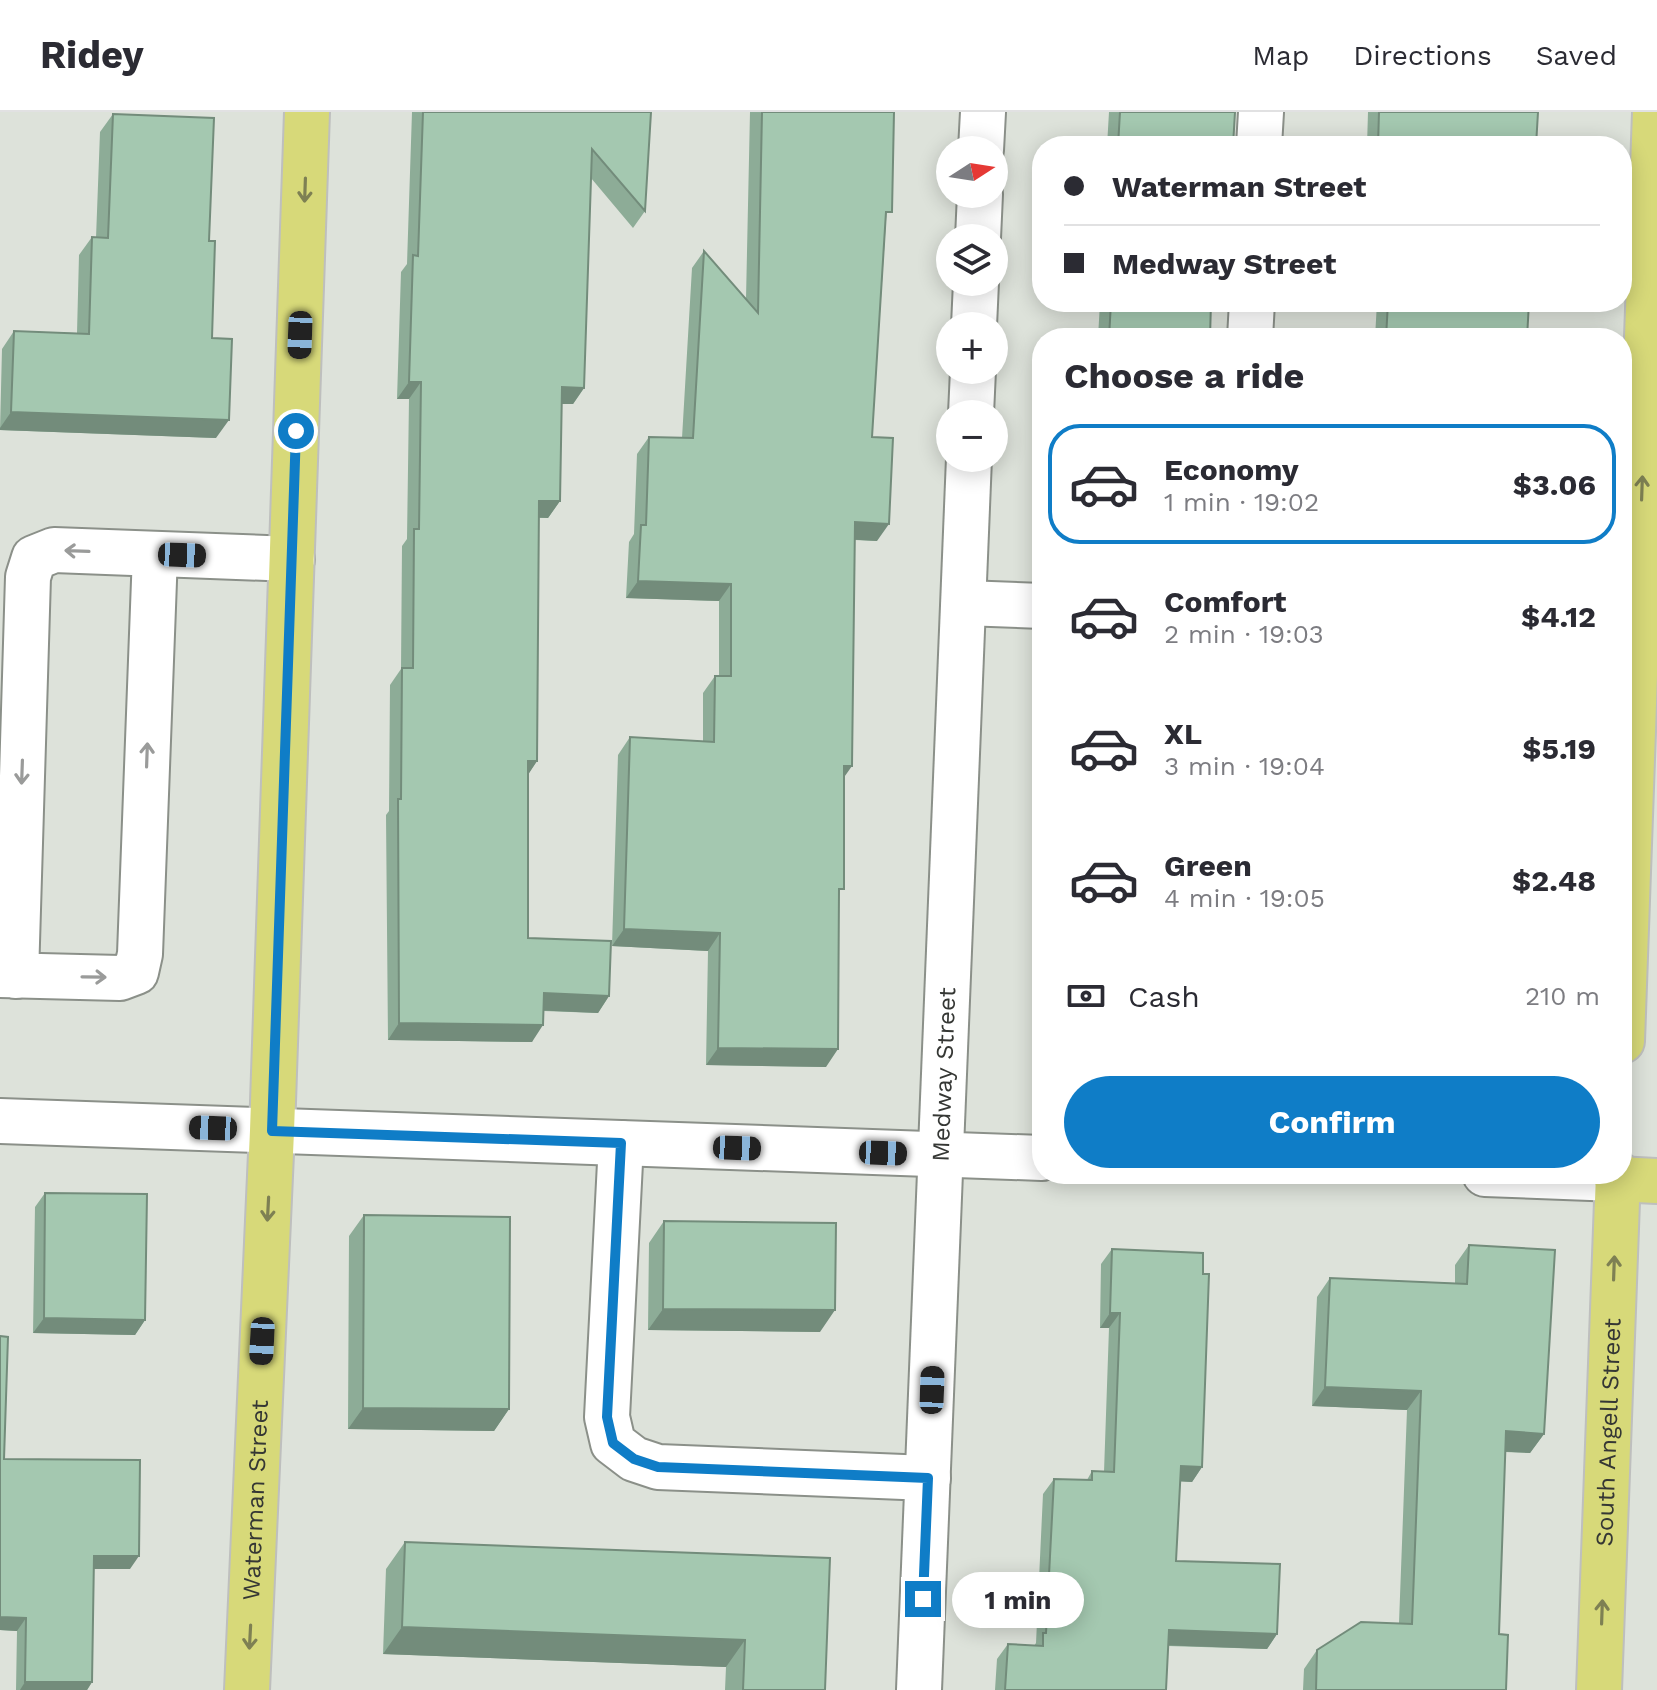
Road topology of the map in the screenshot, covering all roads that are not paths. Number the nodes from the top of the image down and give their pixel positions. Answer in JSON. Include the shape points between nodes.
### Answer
{"nodes":[{"id":1,"x":307,"y":112,"type":"edge"},
{"id":2,"x":983,"y":112,"type":"edge"},
{"id":3,"x":1261,"y":112,"type":"edge"},
{"id":4,"x":1655,"y":112,"type":"edge"},
{"id":5,"x":982,"y":136,"type":"edge"},
{"id":6,"x":1260,"y":136,"type":"edge"},
{"id":7,"x":969,"y":472,"type":"edge"},
{"id":8,"x":1648,"y":537,"type":"edge"},
{"id":9,"x":155,"y":554,"type":"junction"},
{"id":10,"x":292,"y":559,"type":"junction"},
{"id":11,"x":964,"y":603,"type":"junction"},
{"id":12,"x":1032,"y":606,"type":"edge"},
{"id":13,"x":1632,"y":628,"type":"edge"},
{"id":14,"x":8,"y":975,"type":"edge"},
{"id":15,"x":0,"y":1121,"type":"edge"},
{"id":16,"x":272,"y":1131,"type":"junction"},
{"id":17,"x":621,"y":1143,"type":"junction"},
{"id":18,"x":941,"y":1155,"type":"junction"},
{"id":19,"x":1032,"y":1158,"type":"edge"},
{"id":20,"x":1631,"y":1184,"type":"edge"},
{"id":21,"x":928,"y":1478,"type":"junction"},
{"id":22,"x":247,"y":1690,"type":"edge"},
{"id":23,"x":919,"y":1690,"type":"edge"},
{"id":24,"x":1599,"y":1690,"type":"edge"}],
"edges":[{"from":1,"to":10,"type":"main road","name":"Waterman Street","one_way":true},
{"from":2,"to":5,"type":"street"},
{"from":3,"to":6,"type":"street"},
{"from":8,"to":4,"type":"main road","one_way":true},
{"from":7,"to":11,"type":"street","name":"Medway Street"},
{"from":8,"to":13,"type":"main road"},
{"from":9,"to":10,"type":"street"},
{"from":9,"to":14,"type":"street","one_way":true,"via":[[54,550],[34,558],[28,577]]},
{"from":14,"to":9,"type":"street","one_way":true,"via":[[120,978],[136,972]]},
{"from":10,"to":16,"type":"main road","name":"Waterman Street"},
{"from":11,"to":12,"type":"street"},
{"from":11,"to":18,"type":"street","name":"Medway Street"},
{"from":15,"to":16,"type":"street"},
{"from":16,"to":17,"type":"street"},
{"from":16,"to":22,"type":"main road","name":"Waterman Street","one_way":true},
{"from":17,"to":18,"type":"street"},
{"from":17,"to":21,"type":"street","via":[[607,1417],[613,1443],[634,1459],[658,1467]]},
{"from":18,"to":19,"type":"street"},
{"from":18,"to":21,"type":"street","name":"Medway Street"},
{"from":24,"to":20,"type":"main road","name":"South Angell Street","one_way":true},
{"from":21,"to":23,"type":"street","name":"Medway Street"}]}
